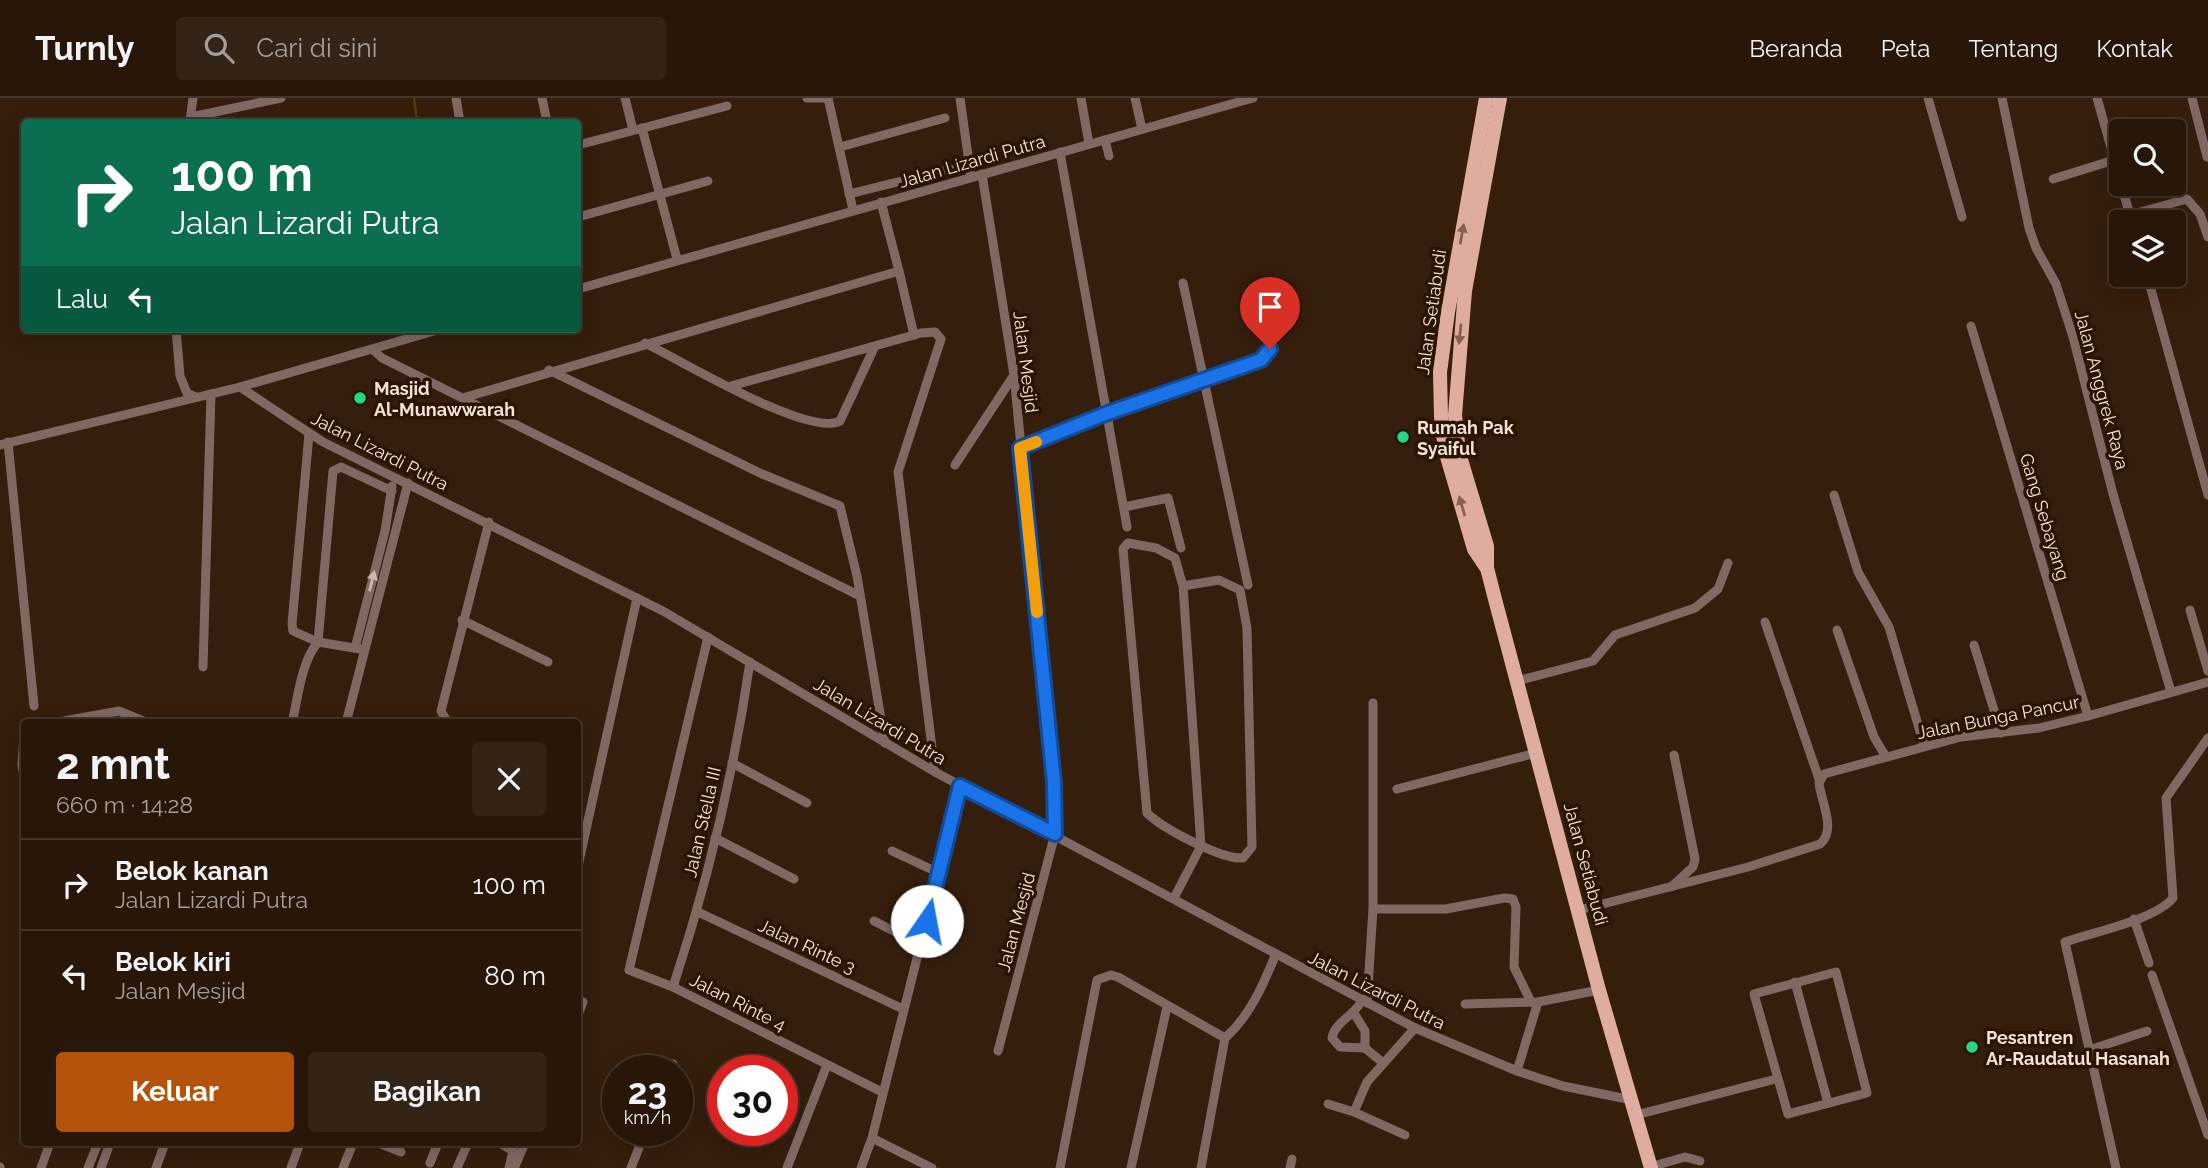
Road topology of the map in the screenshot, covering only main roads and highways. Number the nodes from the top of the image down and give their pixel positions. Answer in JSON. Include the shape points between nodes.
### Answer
{"nodes":[{"id":1,"x":1486,"y":98,"type":"edge"},
{"id":2,"x":1500,"y":98,"type":"edge"},
{"id":3,"x":1487,"y":568,"type":"junction"},
{"id":4,"x":1651,"y":1167,"type":"edge"}],
"edges":[{"from":3,"to":1,"type":"main road","name":"Jalan Setiabudi","one_way":true,"via":[[1474,549],[1445,450],[1440,372]]},
{"from":2,"to":3,"type":"main road","name":"Jalan Setiabudi","one_way":true,"via":[[1469,263],[1455,390],[1459,453],[1487,546]]},
{"from":3,"to":4,"type":"main road","name":"Jalan Setiabudi"}]}
